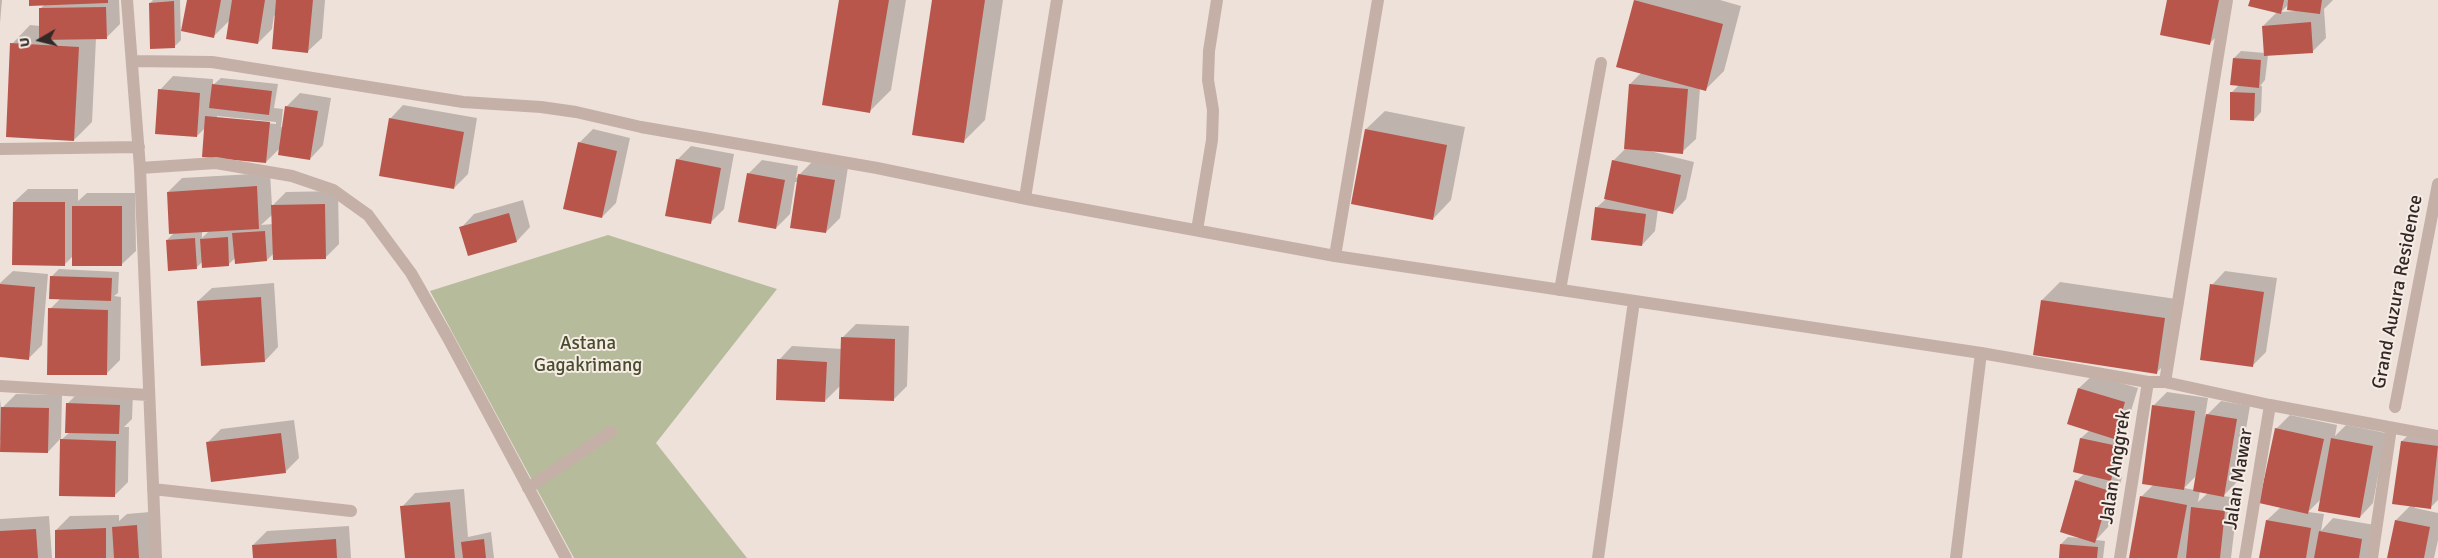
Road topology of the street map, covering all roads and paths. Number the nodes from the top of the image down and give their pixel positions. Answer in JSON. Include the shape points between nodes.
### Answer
{"nodes":[{"id":1,"x":127,"y":0,"type":"edge"},
{"id":2,"x":1057,"y":0,"type":"edge"},
{"id":3,"x":1217,"y":0,"type":"edge"},
{"id":4,"x":1378,"y":0,"type":"edge"},
{"id":5,"x":2227,"y":0,"type":"edge"},
{"id":6,"x":133,"y":61,"type":"junction"},
{"id":7,"x":1601,"y":63,"type":"dead end"},
{"id":8,"x":139,"y":147,"type":"junction"},
{"id":9,"x":0,"y":149,"type":"edge"},
{"id":10,"x":140,"y":168,"type":"junction"},
{"id":11,"x":2438,"y":184,"type":"edge"},
{"id":12,"x":1025,"y":198,"type":"junction"},
{"id":13,"x":1197,"y":230,"type":"junction"},
{"id":14,"x":1335,"y":256,"type":"junction"},
{"id":15,"x":1560,"y":290,"type":"junction"},
{"id":16,"x":1634,"y":301,"type":"junction"},
{"id":17,"x":1981,"y":353,"type":"junction"},
{"id":18,"x":2148,"y":382,"type":"junction"},
{"id":19,"x":2165,"y":382,"type":"junction"},
{"id":20,"x":0,"y":386,"type":"edge"},
{"id":21,"x":148,"y":395,"type":"junction"},
{"id":22,"x":2270,"y":405,"type":"junction"},
{"id":23,"x":2396,"y":407,"type":"dead end"},
{"id":24,"x":2391,"y":428,"type":"junction"},
{"id":25,"x":611,"y":432,"type":"dead end"},
{"id":26,"x":2438,"y":436,"type":"edge"},
{"id":27,"x":528,"y":488,"type":"junction"},
{"id":28,"x":153,"y":489,"type":"junction"},
{"id":29,"x":351,"y":511,"type":"dead end"},
{"id":30,"x":156,"y":558,"type":"edge"},
{"id":31,"x":566,"y":558,"type":"edge"},
{"id":32,"x":1598,"y":558,"type":"edge"},
{"id":33,"x":1956,"y":558,"type":"edge"},
{"id":34,"x":2120,"y":558,"type":"edge"},
{"id":35,"x":2245,"y":558,"type":"edge"},
{"id":36,"x":2372,"y":558,"type":"edge"}],
"edges":[{"from":1,"to":6,"type":"street"},
{"from":2,"to":12,"type":"street"},
{"from":3,"to":13,"type":"street","via":[[1209,51],[1212,140]]},
{"from":4,"to":14,"type":"street"},
{"from":5,"to":19,"type":"street"},
{"from":6,"to":8,"type":"street"},
{"from":6,"to":12,"type":"street","via":[[212,62],[463,102],[576,112]]},
{"from":7,"to":15,"type":"street"},
{"from":8,"to":9,"type":"street"},
{"from":8,"to":10,"type":"street"},
{"from":10,"to":21,"type":"street"},
{"from":10,"to":27,"type":"street","via":[[216,163],[292,176],[333,190],[368,215],[411,273]]},
{"from":11,"to":23,"type":"street","name":"Grand Auzura Residence"},
{"from":12,"to":13,"type":"street"},
{"from":13,"to":14,"type":"street"},
{"from":14,"to":15,"type":"street"},
{"from":15,"to":16,"type":"street"},
{"from":16,"to":17,"type":"street"},
{"from":16,"to":32,"type":"street"},
{"from":17,"to":18,"type":"street"},
{"from":17,"to":33,"type":"street"},
{"from":18,"to":19,"type":"street"},
{"from":18,"to":34,"type":"street","name":"Jalan Anggrek"},
{"from":19,"to":22,"type":"street"},
{"from":20,"to":21,"type":"street"},
{"from":21,"to":28,"type":"street"},
{"from":22,"to":24,"type":"street"},
{"from":22,"to":35,"type":"street","name":"Jalan Mawar"},
{"from":24,"to":26,"type":"street"},
{"from":24,"to":36,"type":"street"},
{"from":25,"to":27,"type":"street"},
{"from":27,"to":31,"type":"street"},
{"from":28,"to":29,"type":"street"},
{"from":28,"to":30,"type":"street"}]}
